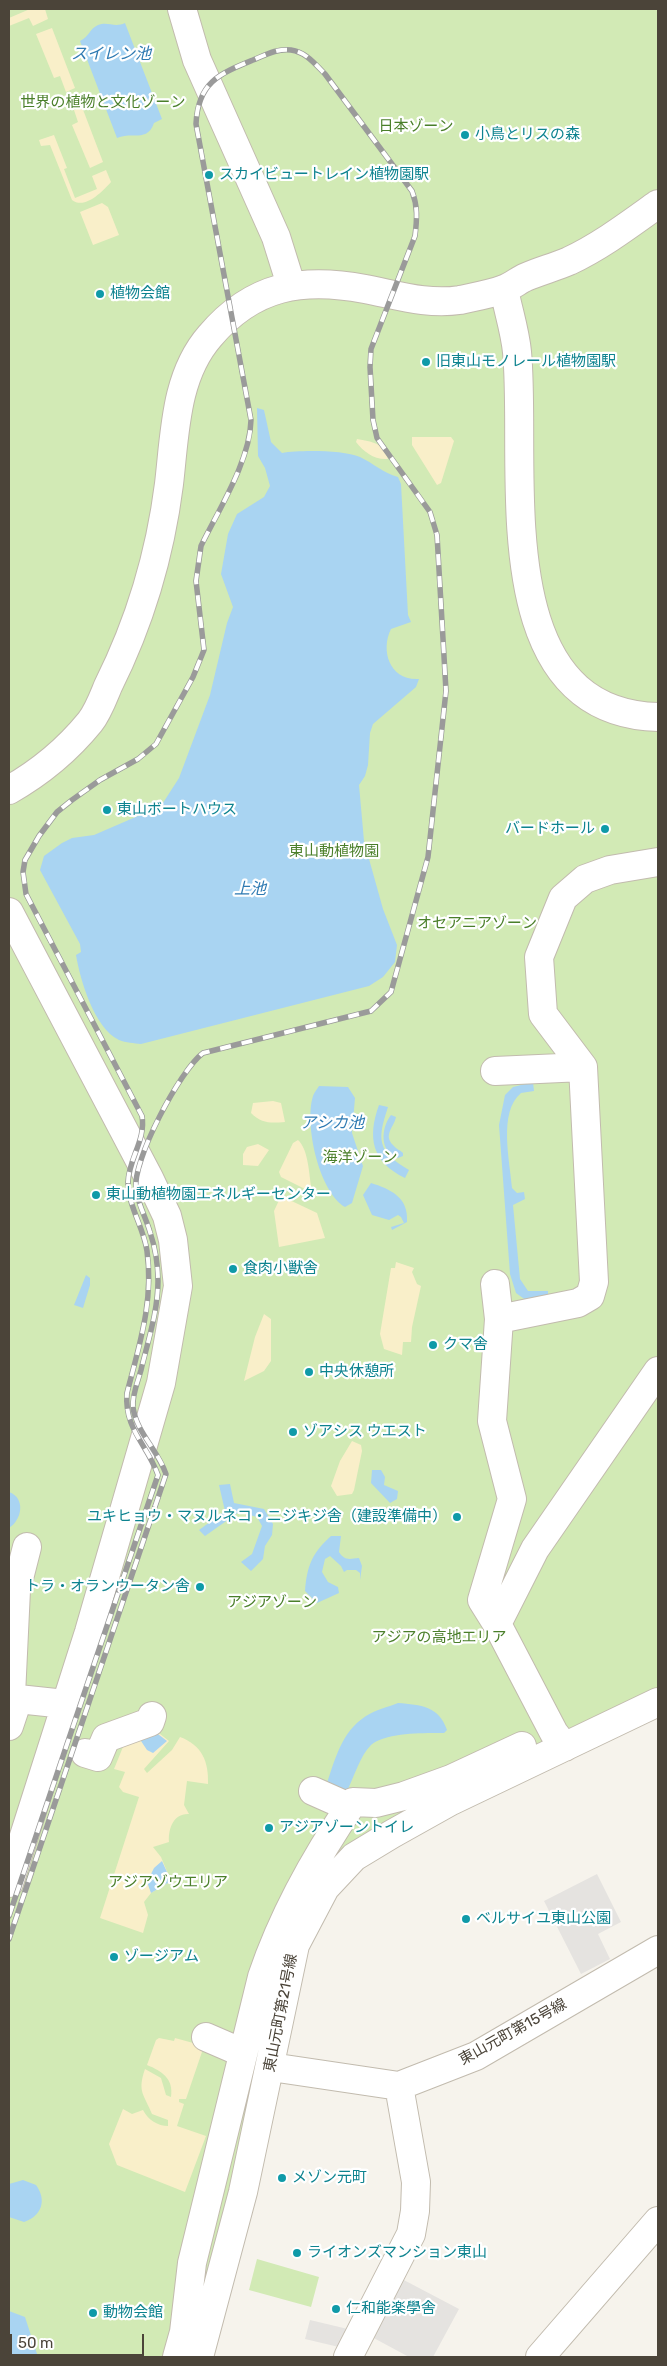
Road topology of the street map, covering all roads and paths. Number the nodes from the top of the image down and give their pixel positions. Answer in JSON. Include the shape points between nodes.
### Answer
{"nodes":[{"id":1,"x":182,"y":9,"type":"edge"},
{"id":2,"x":658,"y":204,"type":"edge"},
{"id":3,"x":291,"y":285,"type":"junction"},
{"id":4,"x":504,"y":289,"type":"junction"},
{"id":5,"x":658,"y":717,"type":"edge"},
{"id":6,"x":9,"y":790,"type":"edge"},
{"id":7,"x":658,"y":862,"type":"edge"},
{"id":8,"x":9,"y":912,"type":"edge"},
{"id":9,"x":583,"y":1067,"type":"junction"},
{"id":10,"x":496,"y":1071,"type":"dead end"},
{"id":11,"x":495,"y":1284,"type":"dead end"},
{"id":12,"x":499,"y":1319,"type":"junction"},
{"id":13,"x":658,"y":1371,"type":"edge"},
{"id":14,"x":27,"y":1547,"type":"dead end"},
{"id":15,"x":496,"y":1624,"type":"junction"},
{"id":16,"x":18,"y":1699,"type":"junction"},
{"id":17,"x":658,"y":1702,"type":"edge"},
{"id":18,"x":65,"y":1704,"type":"junction"},
{"id":19,"x":152,"y":1716,"type":"dead end"},
{"id":20,"x":9,"y":1726,"type":"edge"},
{"id":21,"x":560,"y":1740,"type":"junction"},
{"id":22,"x":86,"y":1753,"type":"dead end"},
{"id":23,"x":313,"y":1791,"type":"dead end"},
{"id":24,"x":349,"y":1807,"type":"junction"},
{"id":25,"x":9,"y":1883,"type":"edge"},
{"id":26,"x":658,"y":1950,"type":"edge"},
{"id":27,"x":206,"y":2037,"type":"dead end"},
{"id":28,"x":243,"y":2053,"type":"junction"},
{"id":29,"x":271,"y":2067,"type":"junction"},
{"id":30,"x":399,"y":2086,"type":"junction"},
{"id":31,"x":658,"y":2221,"type":"edge"},
{"id":32,"x":177,"y":2357,"type":"edge"},
{"id":33,"x":199,"y":2357,"type":"edge"},
{"id":34,"x":348,"y":2357,"type":"edge"},
{"id":35,"x":540,"y":2357,"type":"edge"}],
"edges":[{"from":1,"to":3,"type":"street","via":[[197,60],[276,237]]},
{"from":2,"to":4,"type":"street","via":[[568,261],[524,277]]},
{"from":3,"to":4,"type":"street","via":[[328,284],[430,302],[460,300]]},
{"from":3,"to":6,"type":"street","via":[[256,298],[226,318],[193,362],[180,394],[168,496],[151,580],[125,652],[92,720],[57,756]]},
{"from":4,"to":5,"type":"street","via":[[517,351],[520,532],[530,598],[540,632],[559,667],[572,683],[592,698],[614,708]]},
{"from":7,"to":9,"type":"street","via":[[610,870],[585,879],[563,898],[539,957],[543,1014]]},
{"from":8,"to":18,"type":"street","via":[[167,1216],[178,1286],[160,1383],[89,1632]]},
{"from":9,"to":10,"type":"street"},
{"from":9,"to":12,"type":"street","via":[[594,1282],[590,1296],[578,1303]]},
{"from":11,"to":12,"type":"street"},
{"from":12,"to":15,"type":"street","via":[[492,1422],[512,1498],[482,1600]]},
{"from":13,"to":15,"type":"street","via":[[535,1550]]},
{"from":14,"to":16,"type":"street","via":[[16,1590],[11,1695]]},
{"from":15,"to":21,"type":"street"},
{"from":16,"to":18,"type":"street"},
{"from":16,"to":20,"type":"street"},
{"from":17,"to":21,"type":"street"},
{"from":18,"to":25,"type":"street"},
{"from":19,"to":22,"type":"street","via":[[150,1722],[106,1738],[98,1757]]},
{"from":21,"to":24,"type":"street","via":[[419,1791],[376,1803],[353,1802]]},
{"from":21,"to":29,"type":"street","name":"東山元町第21号線","via":[[354,1857],[325,1888],[295,1945]]},
{"from":23,"to":24,"type":"street"},
{"from":24,"to":28,"type":"street","via":[[322,1847],[272,1946]]},
{"from":26,"to":30,"type":"street","name":"東山元町第15号線","via":[[476,2056]]},
{"from":27,"to":28,"type":"street"},
{"from":28,"to":32,"type":"street","via":[[192,2264],[184,2332]]},
{"from":29,"to":30,"type":"street","name":"東山元町第15号線"},
{"from":29,"to":33,"type":"street","name":"東山元町第21号線","via":[[243,2192]]},
{"from":30,"to":34,"type":"street","via":[[416,2182],[411,2234]]},
{"from":31,"to":35,"type":"street"}]}
